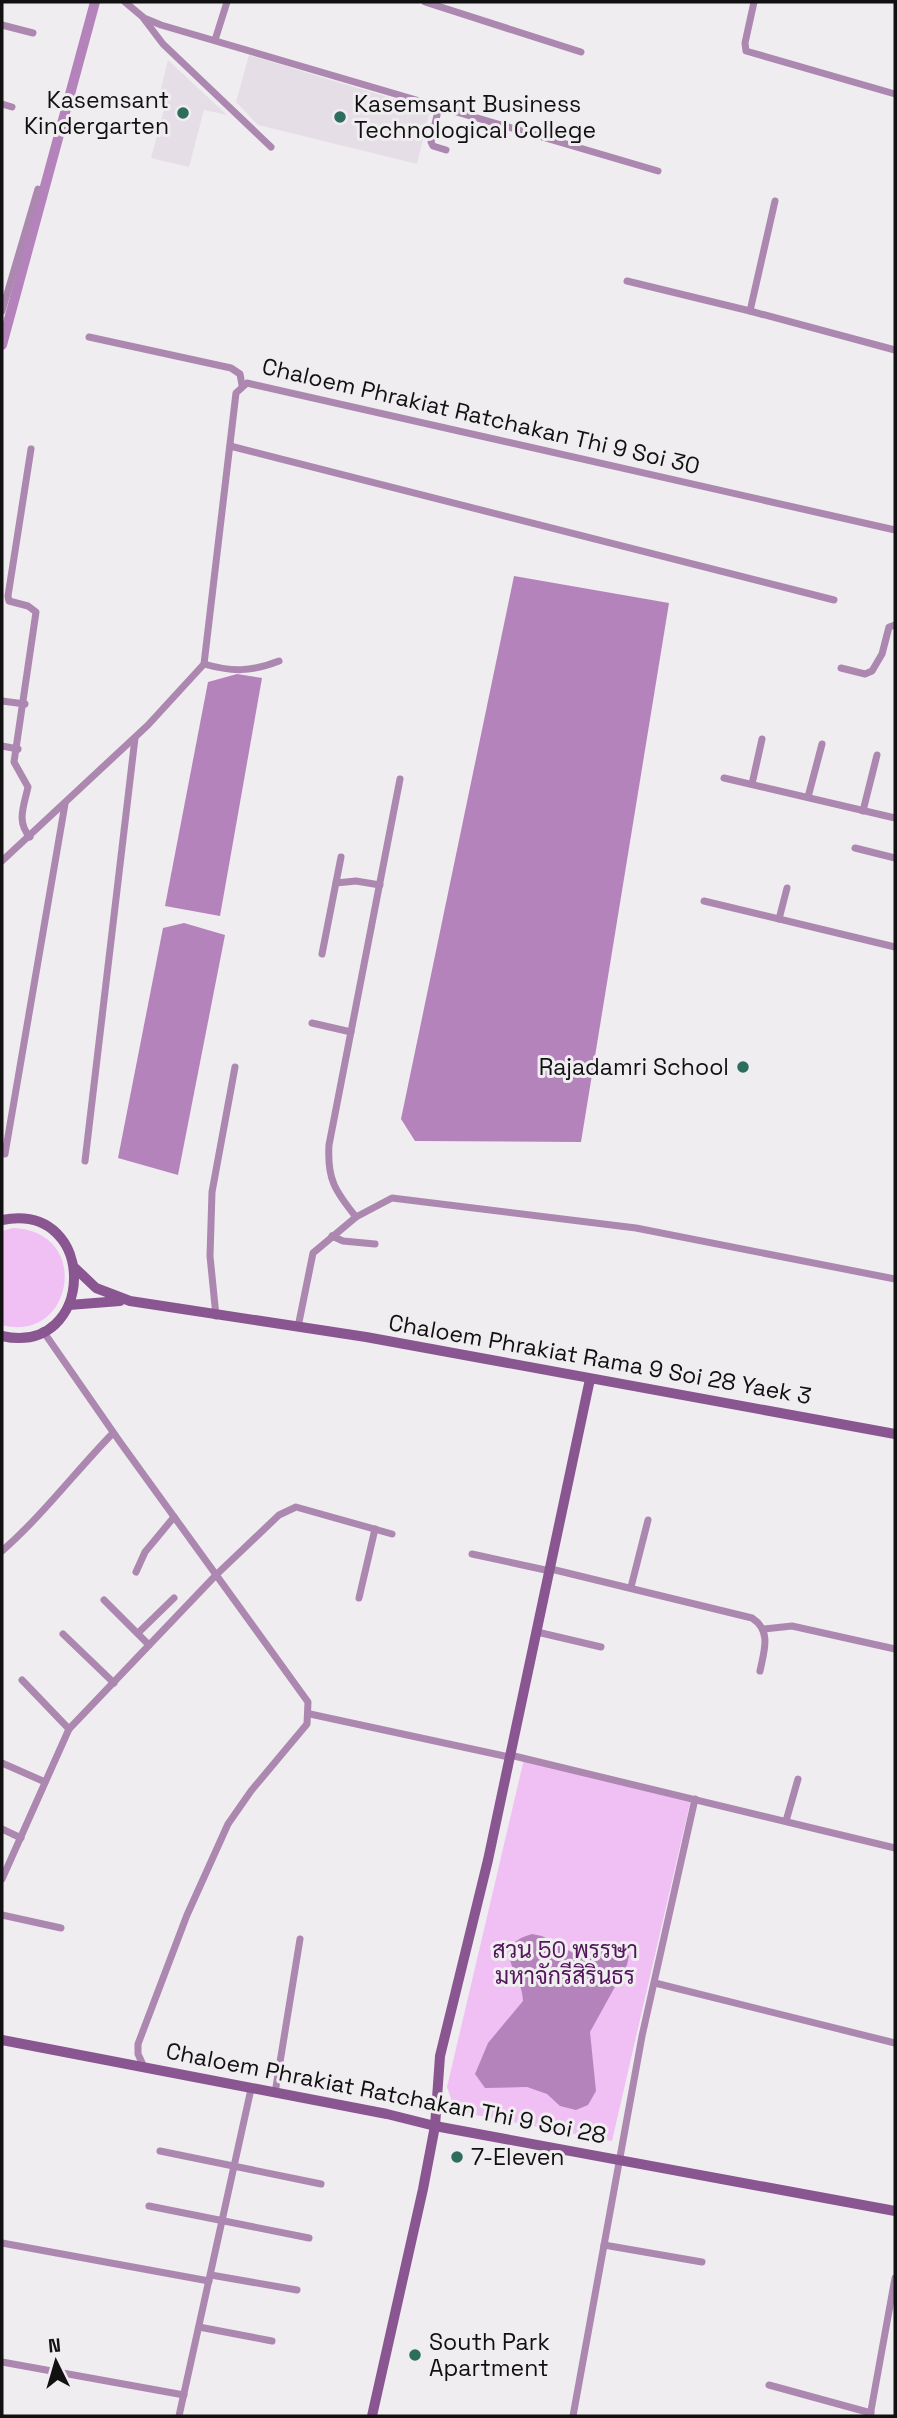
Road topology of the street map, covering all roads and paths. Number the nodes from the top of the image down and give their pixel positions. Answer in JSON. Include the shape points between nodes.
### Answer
{"nodes":[{"id":1,"x":125,"y":2,"type":"edge"},
{"id":2,"x":227,"y":2,"type":"edge"},
{"id":3,"x":425,"y":2,"type":"edge"},
{"id":4,"x":754,"y":2,"type":"edge"},
{"id":5,"x":144,"y":18,"type":"junction"},
{"id":6,"x":2,"y":25,"type":"edge"},
{"id":7,"x":33,"y":33,"type":"dead end"},
{"id":8,"x":215,"y":40,"type":"junction"},
{"id":9,"x":581,"y":52,"type":"dead end"},
{"id":10,"x":895,"y":94,"type":"edge"},
{"id":11,"x":2,"y":104,"type":"edge"},
{"id":12,"x":439,"y":106,"type":"junction"},
{"id":13,"x":12,"y":107,"type":"dead end"},
{"id":14,"x":271,"y":147,"type":"dead end"},
{"id":15,"x":446,"y":150,"type":"dead end"},
{"id":16,"x":658,"y":171,"type":"dead end"},
{"id":17,"x":38,"y":188,"type":"dead end"},
{"id":18,"x":775,"y":201,"type":"dead end"},
{"id":19,"x":626,"y":281,"type":"dead end"},
{"id":20,"x":2,"y":311,"type":"edge"},
{"id":21,"x":750,"y":311,"type":"junction"},
{"id":22,"x":89,"y":337,"type":"dead end"},
{"id":23,"x":895,"y":350,"type":"edge"},
{"id":24,"x":242,"y":384,"type":"junction"},
{"id":25,"x":230,"y":446,"type":"junction"},
{"id":26,"x":31,"y":449,"type":"dead end"},
{"id":27,"x":895,"y":530,"type":"edge"},
{"id":28,"x":834,"y":600,"type":"dead end"},
{"id":29,"x":895,"y":625,"type":"edge"},
{"id":30,"x":279,"y":661,"type":"dead end"},
{"id":31,"x":204,"y":664,"type":"junction"},
{"id":32,"x":841,"y":668,"type":"dead end"},
{"id":33,"x":2,"y":701,"type":"edge"},
{"id":34,"x":25,"y":704,"type":"junction"},
{"id":35,"x":135,"y":737,"type":"junction"},
{"id":36,"x":762,"y":739,"type":"dead end"},
{"id":37,"x":822,"y":744,"type":"dead end"},
{"id":38,"x":2,"y":746,"type":"edge"},
{"id":39,"x":18,"y":749,"type":"junction"},
{"id":40,"x":877,"y":755,"type":"dead end"},
{"id":41,"x":724,"y":778,"type":"dead end"},
{"id":42,"x":400,"y":779,"type":"dead end"},
{"id":43,"x":752,"y":784,"type":"junction"},
{"id":44,"x":808,"y":797,"type":"junction"},
{"id":45,"x":65,"y":803,"type":"junction"},
{"id":46,"x":863,"y":810,"type":"junction"},
{"id":47,"x":895,"y":818,"type":"edge"},
{"id":48,"x":30,"y":837,"type":"junction"},
{"id":49,"x":855,"y":848,"type":"dead end"},
{"id":50,"x":341,"y":858,"type":"dead end"},
{"id":51,"x":895,"y":858,"type":"edge"},
{"id":52,"x":2,"y":862,"type":"edge"},
{"id":53,"x":336,"y":883,"type":"junction"},
{"id":54,"x":380,"y":886,"type":"junction"},
{"id":55,"x":787,"y":888,"type":"dead end"},
{"id":56,"x":704,"y":901,"type":"dead end"},
{"id":57,"x":779,"y":919,"type":"junction"},
{"id":58,"x":895,"y":947,"type":"edge"},
{"id":59,"x":322,"y":954,"type":"dead end"},
{"id":60,"x":312,"y":1023,"type":"dead end"},
{"id":61,"x":351,"y":1032,"type":"junction"},
{"id":62,"x":235,"y":1067,"type":"dead end"},
{"id":63,"x":5,"y":1154,"type":"dead end"},
{"id":64,"x":85,"y":1161,"type":"dead end"},
{"id":65,"x":356,"y":1217,"type":"junction"},
{"id":66,"x":2,"y":1220,"type":"edge"},
{"id":67,"x":332,"y":1236,"type":"junction"},
{"id":68,"x":375,"y":1244,"type":"dead end"},
{"id":69,"x":75,"y":1268,"type":"junction"},
{"id":70,"x":895,"y":1279,"type":"edge"},
{"id":71,"x":130,"y":1301,"type":"junction"},
{"id":72,"x":69,"y":1305,"type":"junction"},
{"id":73,"x":216,"y":1317,"type":"junction"},
{"id":74,"x":298,"y":1327,"type":"junction"},
{"id":75,"x":43,"y":1331,"type":"junction"},
{"id":76,"x":2,"y":1336,"type":"edge"},
{"id":77,"x":590,"y":1379,"type":"junction"},
{"id":78,"x":113,"y":1433,"type":"junction"},
{"id":79,"x":895,"y":1434,"type":"edge"},
{"id":80,"x":174,"y":1517,"type":"junction"},
{"id":81,"x":648,"y":1520,"type":"dead end"},
{"id":82,"x":375,"y":1529,"type":"junction"},
{"id":83,"x":392,"y":1534,"type":"dead end"},
{"id":84,"x":2,"y":1551,"type":"edge"},
{"id":85,"x":472,"y":1554,"type":"dead end"},
{"id":86,"x":551,"y":1570,"type":"junction"},
{"id":87,"x":136,"y":1572,"type":"dead end"},
{"id":88,"x":216,"y":1575,"type":"junction"},
{"id":89,"x":631,"y":1587,"type":"junction"},
{"id":90,"x":174,"y":1598,"type":"dead end"},
{"id":91,"x":359,"y":1598,"type":"dead end"},
{"id":92,"x":104,"y":1600,"type":"dead end"},
{"id":93,"x":764,"y":1629,"type":"junction"},
{"id":94,"x":537,"y":1632,"type":"junction"},
{"id":95,"x":138,"y":1633,"type":"junction"},
{"id":96,"x":63,"y":1634,"type":"dead end"},
{"id":97,"x":149,"y":1645,"type":"junction"},
{"id":98,"x":601,"y":1647,"type":"dead end"},
{"id":99,"x":895,"y":1649,"type":"edge"},
{"id":100,"x":761,"y":1671,"type":"dead end"},
{"id":101,"x":22,"y":1680,"type":"dead end"},
{"id":102,"x":114,"y":1684,"type":"junction"},
{"id":103,"x":310,"y":1714,"type":"junction"},
{"id":104,"x":69,"y":1729,"type":"junction"},
{"id":105,"x":510,"y":1756,"type":"junction"},
{"id":106,"x":2,"y":1763,"type":"edge"},
{"id":107,"x":798,"y":1779,"type":"dead end"},
{"id":108,"x":45,"y":1782,"type":"junction"},
{"id":109,"x":695,"y":1799,"type":"junction"},
{"id":110,"x":786,"y":1821,"type":"junction"},
{"id":111,"x":2,"y":1829,"type":"edge"},
{"id":112,"x":21,"y":1838,"type":"junction"},
{"id":113,"x":895,"y":1848,"type":"edge"},
{"id":114,"x":2,"y":1879,"type":"edge"},
{"id":115,"x":2,"y":1914,"type":"edge"},
{"id":116,"x":61,"y":1928,"type":"dead end"},
{"id":117,"x":300,"y":1939,"type":"dead end"},
{"id":118,"x":655,"y":1983,"type":"junction"},
{"id":119,"x":2,"y":2040,"type":"edge"},
{"id":120,"x":895,"y":2043,"type":"edge"},
{"id":121,"x":144,"y":2067,"type":"junction"},
{"id":122,"x":251,"y":2089,"type":"junction"},
{"id":123,"x":275,"y":2092,"type":"junction"},
{"id":124,"x":435,"y":2126,"type":"junction"},
{"id":125,"x":160,"y":2151,"type":"dead end"},
{"id":126,"x":619,"y":2159,"type":"junction"},
{"id":127,"x":234,"y":2168,"type":"junction"},
{"id":128,"x":321,"y":2184,"type":"dead end"},
{"id":129,"x":149,"y":2206,"type":"dead end"},
{"id":130,"x":895,"y":2211,"type":"edge"},
{"id":131,"x":222,"y":2222,"type":"junction"},
{"id":132,"x":309,"y":2238,"type":"dead end"},
{"id":133,"x":2,"y":2243,"type":"edge"},
{"id":134,"x":604,"y":2245,"type":"junction"},
{"id":135,"x":702,"y":2262,"type":"dead end"},
{"id":136,"x":210,"y":2278,"type":"junction"},
{"id":137,"x":895,"y":2278,"type":"edge"},
{"id":138,"x":297,"y":2290,"type":"dead end"},
{"id":139,"x":199,"y":2327,"type":"junction"},
{"id":140,"x":272,"y":2341,"type":"dead end"},
{"id":141,"x":2,"y":2362,"type":"edge"},
{"id":142,"x":769,"y":2385,"type":"dead end"},
{"id":143,"x":184,"y":2395,"type":"junction"},
{"id":144,"x":870,"y":2415,"type":"edge"},
{"id":145,"x":179,"y":2416,"type":"edge"},
{"id":146,"x":372,"y":2416,"type":"edge"},
{"id":147,"x":572,"y":2416,"type":"edge"}],
"edges":[{"from":1,"to":5,"type":"street"},
{"from":2,"to":8,"type":"street"},
{"from":3,"to":9,"type":"street"},
{"from":4,"to":10,"type":"street","via":[[746,51]]},
{"from":5,"to":8,"type":"street"},
{"from":5,"to":14,"type":"street","via":[[163,44]]},
{"from":6,"to":7,"type":"street"},
{"from":8,"to":12,"type":"street"},
{"from":11,"to":13,"type":"street"},
{"from":12,"to":15,"type":"street","via":[[431,142]]},
{"from":12,"to":16,"type":"street"},
{"from":17,"to":20,"type":"street"},
{"from":18,"to":21,"type":"street"},
{"from":19,"to":21,"type":"street"},
{"from":21,"to":23,"type":"street"},
{"from":22,"to":24,"type":"street","via":[[231,368],[240,374]]},
{"from":24,"to":25,"type":"street","name":"Chaloem Phrakiat Ratchakan Thi 9 Soi 30","via":[[236,393]]},
{"from":24,"to":27,"type":"street","name":"Chaloem Phrakiat Ratchakan Thi 9 Soi 30"},
{"from":25,"to":28,"type":"street"},
{"from":25,"to":31,"type":"street","name":"Chaloem Phrakiat Ratchakan Thi 9 Soi 30"},
{"from":26,"to":34,"type":"street","via":[[8,596],[9,601],[36,612]]},
{"from":29,"to":32,"type":"street","via":[[889,627],[872,671],[865,674]]},
{"from":30,"to":31,"type":"street","via":[[255,671]]},
{"from":31,"to":35,"type":"street"},
{"from":33,"to":34,"type":"street"},
{"from":34,"to":39,"type":"street"},
{"from":35,"to":45,"type":"street"},
{"from":35,"to":64,"type":"street"},
{"from":36,"to":43,"type":"street"},
{"from":37,"to":44,"type":"street"},
{"from":38,"to":39,"type":"street"},
{"from":39,"to":48,"type":"street","via":[[15,766],[28,787],[21,822]]},
{"from":40,"to":46,"type":"street"},
{"from":41,"to":43,"type":"street"},
{"from":42,"to":54,"type":"street"},
{"from":43,"to":44,"type":"street"},
{"from":44,"to":46,"type":"street"},
{"from":45,"to":48,"type":"street"},
{"from":45,"to":63,"type":"street"},
{"from":46,"to":47,"type":"street"},
{"from":48,"to":52,"type":"street"},
{"from":49,"to":51,"type":"street"},
{"from":50,"to":53,"type":"street"},
{"from":53,"to":54,"type":"street"},
{"from":53,"to":59,"type":"street"},
{"from":54,"to":61,"type":"street"},
{"from":55,"to":57,"type":"street"},
{"from":56,"to":57,"type":"street"},
{"from":57,"to":58,"type":"street"},
{"from":60,"to":61,"type":"street"},
{"from":61,"to":65,"type":"street","via":[[328,1163],[335,1191]]},
{"from":62,"to":73,"type":"street","via":[[212,1192],[210,1256]]},
{"from":65,"to":67,"type":"street"},
{"from":65,"to":70,"type":"street","via":[[392,1198],[636,1228]]},
{"from":66,"to":69,"type":"main road","via":[[28,1219],[50,1229],[67,1246]]},
{"from":67,"to":68,"type":"street"},
{"from":67,"to":74,"type":"street","via":[[310,1259]]},
{"from":69,"to":71,"type":"main road","name":"Chaloem Phrakiat Rama 9 Soi 28 Yaek 3","via":[[96,1289]]},
{"from":69,"to":72,"type":"main road"},
{"from":71,"to":72,"type":"main road","name":"Chaloem Phrakiat Rama 9 Soi 28 Yaek 3"},
{"from":71,"to":73,"type":"main road","name":"Chaloem Phrakiat Rama 9 Soi 28 Yaek 3"},
{"from":72,"to":75,"type":"main road"},
{"from":73,"to":74,"type":"main road","name":"Chaloem Phrakiat Rama 9 Soi 28 Yaek 3"},
{"from":74,"to":77,"type":"main road","name":"Chaloem Phrakiat Rama 9 Soi 28 Yaek 3"},
{"from":75,"to":76,"type":"main road","via":[[21,1338]]},
{"from":75,"to":78,"type":"street"},
{"from":77,"to":79,"type":"main road","name":"Chaloem Phrakiat Rama 9 Soi 28 Yaek 3"},
{"from":77,"to":86,"type":"main road"},
{"from":78,"to":80,"type":"street"},
{"from":78,"to":84,"type":"street","via":[[44,1513]]},
{"from":80,"to":87,"type":"street","via":[[145,1552]]},
{"from":80,"to":88,"type":"street"},
{"from":81,"to":89,"type":"street"},
{"from":82,"to":83,"type":"street"},
{"from":82,"to":88,"type":"street","via":[[307,1509],[288,1509]]},
{"from":82,"to":91,"type":"street"},
{"from":85,"to":86,"type":"street"},
{"from":86,"to":89,"type":"street"},
{"from":86,"to":94,"type":"main road"},
{"from":88,"to":97,"type":"street"},
{"from":88,"to":103,"type":"street","via":[[304,1693]]},
{"from":89,"to":93,"type":"street","via":[[752,1618]]},
{"from":90,"to":95,"type":"street"},
{"from":92,"to":95,"type":"street"},
{"from":93,"to":99,"type":"street","via":[[792,1626]]},
{"from":93,"to":100,"type":"street"},
{"from":94,"to":98,"type":"street"},
{"from":94,"to":105,"type":"main road"},
{"from":95,"to":97,"type":"street"},
{"from":96,"to":102,"type":"street"},
{"from":97,"to":102,"type":"street"},
{"from":101,"to":104,"type":"street"},
{"from":102,"to":104,"type":"street"},
{"from":103,"to":105,"type":"street"},
{"from":103,"to":121,"type":"street","name":"Chaloem Phrakiat Ratchakan Thi 9 Soi 28","via":[[299,1735],[228,1824],[138,2044]]},
{"from":104,"to":108,"type":"street"},
{"from":105,"to":109,"type":"street"},
{"from":105,"to":124,"type":"main road","via":[[440,2056]]},
{"from":106,"to":108,"type":"street"},
{"from":107,"to":110,"type":"street"},
{"from":108,"to":112,"type":"street"},
{"from":109,"to":110,"type":"street"},
{"from":109,"to":118,"type":"street"},
{"from":110,"to":113,"type":"street"},
{"from":111,"to":112,"type":"street"},
{"from":112,"to":114,"type":"street"},
{"from":115,"to":116,"type":"street"},
{"from":117,"to":123,"type":"street"},
{"from":118,"to":120,"type":"street"},
{"from":118,"to":126,"type":"street"},
{"from":119,"to":121,"type":"main road"},
{"from":121,"to":122,"type":"main road","name":"Chaloem Phrakiat Ratchakan Thi 9 Soi 28"},
{"from":122,"to":123,"type":"main road","name":"Chaloem Phrakiat Ratchakan Thi 9 Soi 28"},
{"from":122,"to":127,"type":"street"},
{"from":123,"to":124,"type":"main road","name":"Chaloem Phrakiat Ratchakan Thi 9 Soi 28"},
{"from":124,"to":126,"type":"main road","name":"Chaloem Phrakiat Ratchakan Thi 9 Soi 28"},
{"from":124,"to":146,"type":"main road"},
{"from":125,"to":127,"type":"street"},
{"from":126,"to":130,"type":"main road","name":"Chaloem Phrakiat Ratchakan Thi 9 Soi 28"},
{"from":126,"to":134,"type":"street"},
{"from":127,"to":128,"type":"street"},
{"from":127,"to":131,"type":"street"},
{"from":129,"to":131,"type":"street"},
{"from":131,"to":132,"type":"street"},
{"from":131,"to":136,"type":"street"},
{"from":133,"to":136,"type":"street"},
{"from":134,"to":135,"type":"street"},
{"from":134,"to":147,"type":"street"},
{"from":136,"to":138,"type":"street"},
{"from":136,"to":139,"type":"street"},
{"from":137,"to":144,"type":"street"},
{"from":139,"to":140,"type":"street"},
{"from":139,"to":143,"type":"street"},
{"from":141,"to":143,"type":"street"},
{"from":142,"to":144,"type":"street"},
{"from":143,"to":145,"type":"street"}]}
